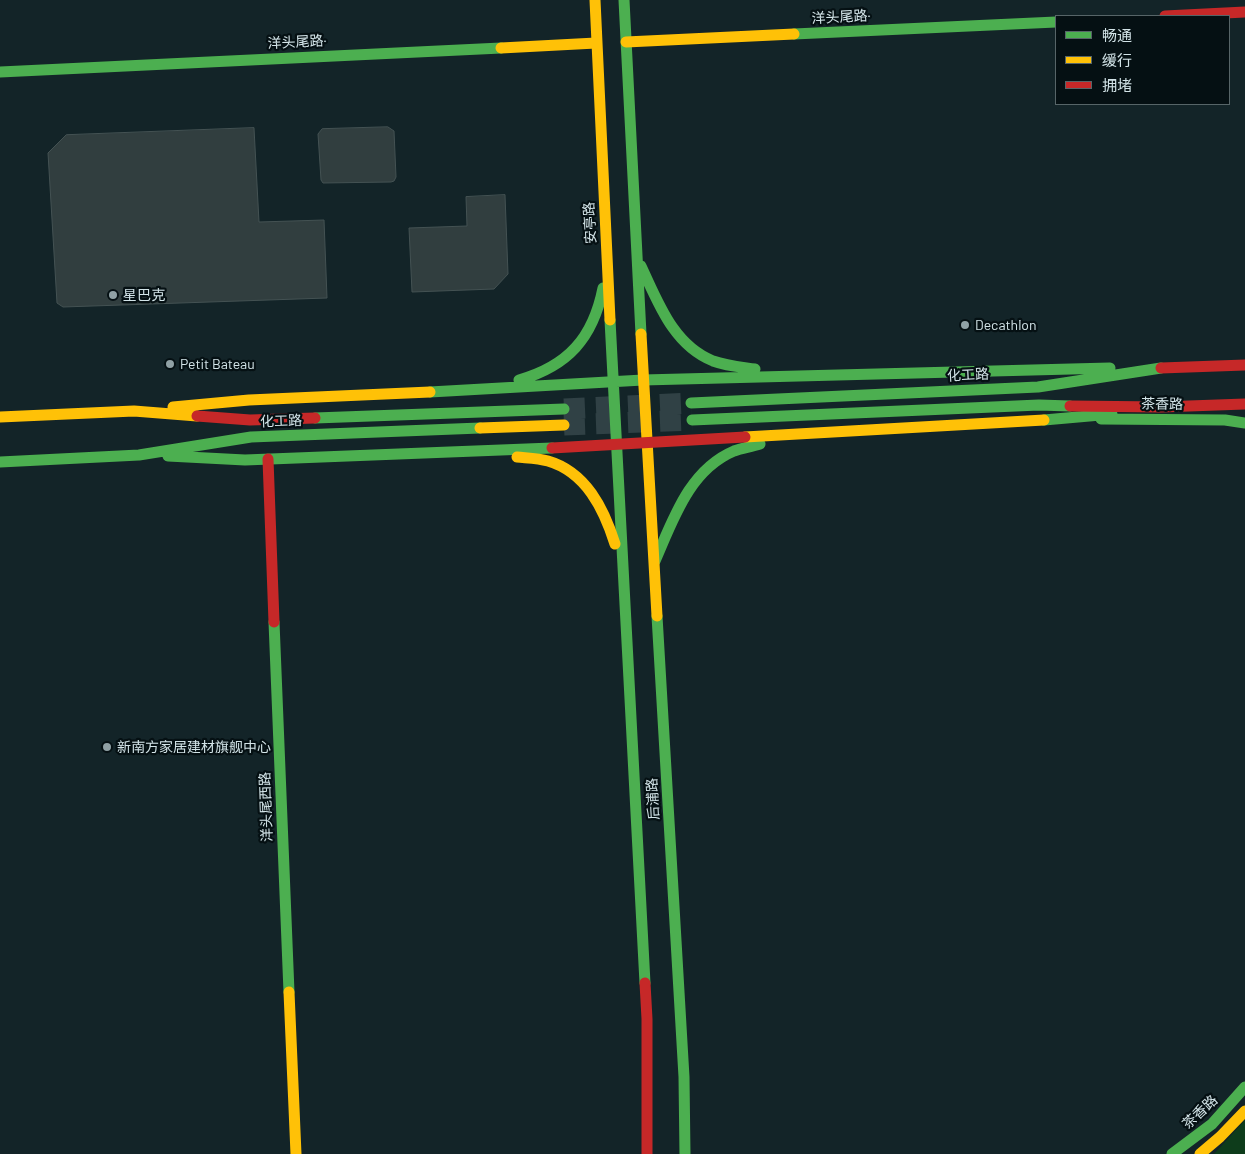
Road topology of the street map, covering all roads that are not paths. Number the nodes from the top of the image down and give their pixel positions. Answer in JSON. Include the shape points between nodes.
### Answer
{"nodes":[{"id":1,"x":595,"y":0,"type":"edge"},
{"id":2,"x":624,"y":0,"type":"edge"},
{"id":3,"x":1245,"y":12,"type":"edge"},
{"id":4,"x":1185,"y":15,"type":"edge"},
{"id":5,"x":1055,"y":22,"type":"edge"},
{"id":6,"x":626,"y":42,"type":"junction"},
{"id":7,"x":596,"y":43,"type":"junction"},
{"id":8,"x":0,"y":72,"type":"edge"},
{"id":9,"x":637,"y":257,"type":"junction"},
{"id":10,"x":607,"y":259,"type":"junction"},
{"id":11,"x":1245,"y":365,"type":"edge"},
{"id":12,"x":1160,"y":368,"type":"junction"},
{"id":13,"x":786,"y":375,"type":"junction"},
{"id":14,"x":643,"y":380,"type":"junction"},
{"id":15,"x":612,"y":381,"type":"junction"},
{"id":16,"x":498,"y":387,"type":"junction"},
{"id":17,"x":691,"y":403,"type":"tunnel mouth"},
{"id":18,"x":1245,"y":404,"type":"edge"},
{"id":19,"x":1161,"y":407,"type":"junction"},
{"id":20,"x":564,"y":409,"type":"tunnel mouth"},
{"id":21,"x":134,"y":411,"type":"junction"},
{"id":22,"x":0,"y":417,"type":"edge"},
{"id":23,"x":1079,"y":418,"type":"junction"},
{"id":24,"x":692,"y":420,"type":"tunnel mouth"},
{"id":25,"x":1245,"y":423,"type":"edge"},
{"id":26,"x":564,"y":425,"type":"tunnel mouth"},
{"id":27,"x":792,"y":436,"type":"junction"},
{"id":28,"x":647,"y":444,"type":"junction"},
{"id":29,"x":616,"y":445,"type":"junction"},
{"id":30,"x":475,"y":451,"type":"junction"},
{"id":31,"x":139,"y":455,"type":"junction"},
{"id":32,"x":268,"y":460,"type":"junction"},
{"id":33,"x":0,"y":462,"type":"edge"},
{"id":34,"x":653,"y":565,"type":"junction"},
{"id":35,"x":622,"y":566,"type":"junction"},
{"id":36,"x":1245,"y":1087,"type":"edge"},
{"id":37,"x":1245,"y":1111,"type":"edge"},
{"id":38,"x":296,"y":1154,"type":"edge"},
{"id":39,"x":647,"y":1154,"type":"edge"},
{"id":40,"x":685,"y":1154,"type":"edge"},
{"id":41,"x":1172,"y":1154,"type":"edge"},
{"id":42,"x":1200,"y":1154,"type":"edge"}],
"edges":[{"from":1,"to":7,"type":"main road","name":"安亭路"},
{"from":2,"to":6,"type":"main road"},
{"from":3,"to":4,"type":"main road"},
{"from":5,"to":6,"type":"main road","name":"洋头尾路·"},
{"from":6,"to":9,"type":"main road"},
{"from":7,"to":8,"type":"main road","name":"洋头尾路·"},
{"from":7,"to":10,"type":"main road","name":"安亭路"},
{"from":9,"to":13,"type":"main road","via":[[669,321],[694,351],[713,361]]},
{"from":9,"to":14,"type":"main road"},
{"from":10,"to":15,"type":"main road","name":"安亭路"},
{"from":10,"to":16,"type":"main road","via":[[601,302],[582,341],[564,360],[539,374]]},
{"from":11,"to":12,"type":"main road","name":"化工路"},
{"from":12,"to":13,"type":"main road"},
{"from":12,"to":17,"type":"main road","name":"化工路","via":[[1038,387]]},
{"from":13,"to":14,"type":"main road"},
{"from":14,"to":15,"type":"main road"},
{"from":14,"to":28,"type":"main road"},
{"from":15,"to":16,"type":"main road"},
{"from":15,"to":29,"type":"main road","name":"安亭路"},
{"from":16,"to":21,"type":"main road","via":[[249,400]]},
{"from":18,"to":19,"type":"main road"},
{"from":19,"to":23,"type":"main road"},
{"from":19,"to":24,"type":"main road","via":[[1039,405]]},
{"from":20,"to":21,"type":"main road","name":"化工路","via":[[250,420]]},
{"from":21,"to":22,"type":"main road","name":"化工路"},
{"from":23,"to":25,"type":"main road","name":"茶香路"},
{"from":23,"to":27,"type":"main road"},
{"from":26,"to":31,"type":"main road","name":"化工路","via":[[251,437]]},
{"from":27,"to":28,"type":"main road"},
{"from":27,"to":34,"type":"main road","via":[[733,452],[698,476]]},
{"from":28,"to":29,"type":"main road"},
{"from":28,"to":34,"type":"main road","name":"后浦路"},
{"from":29,"to":30,"type":"main road"},
{"from":29,"to":35,"type":"main road","name":"后浦路"},
{"from":30,"to":32,"type":"main road"},
{"from":30,"to":35,"type":"main road","via":[[549,461],[579,479],[592,492],[611,528]]},
{"from":31,"to":32,"type":"main road"},
{"from":31,"to":33,"type":"main road","name":"化工路"},
{"from":32,"to":38,"type":"main road","name":"洋头尾西路"},
{"from":34,"to":40,"type":"main road","name":"后浦路","via":[[684,1078]]},
{"from":35,"to":39,"type":"main road","name":"后浦路","via":[[647,1019]]},
{"from":36,"to":41,"type":"main road","name":"茶香路","via":[[1203,1132]]},
{"from":37,"to":42,"type":"main road"}]}
